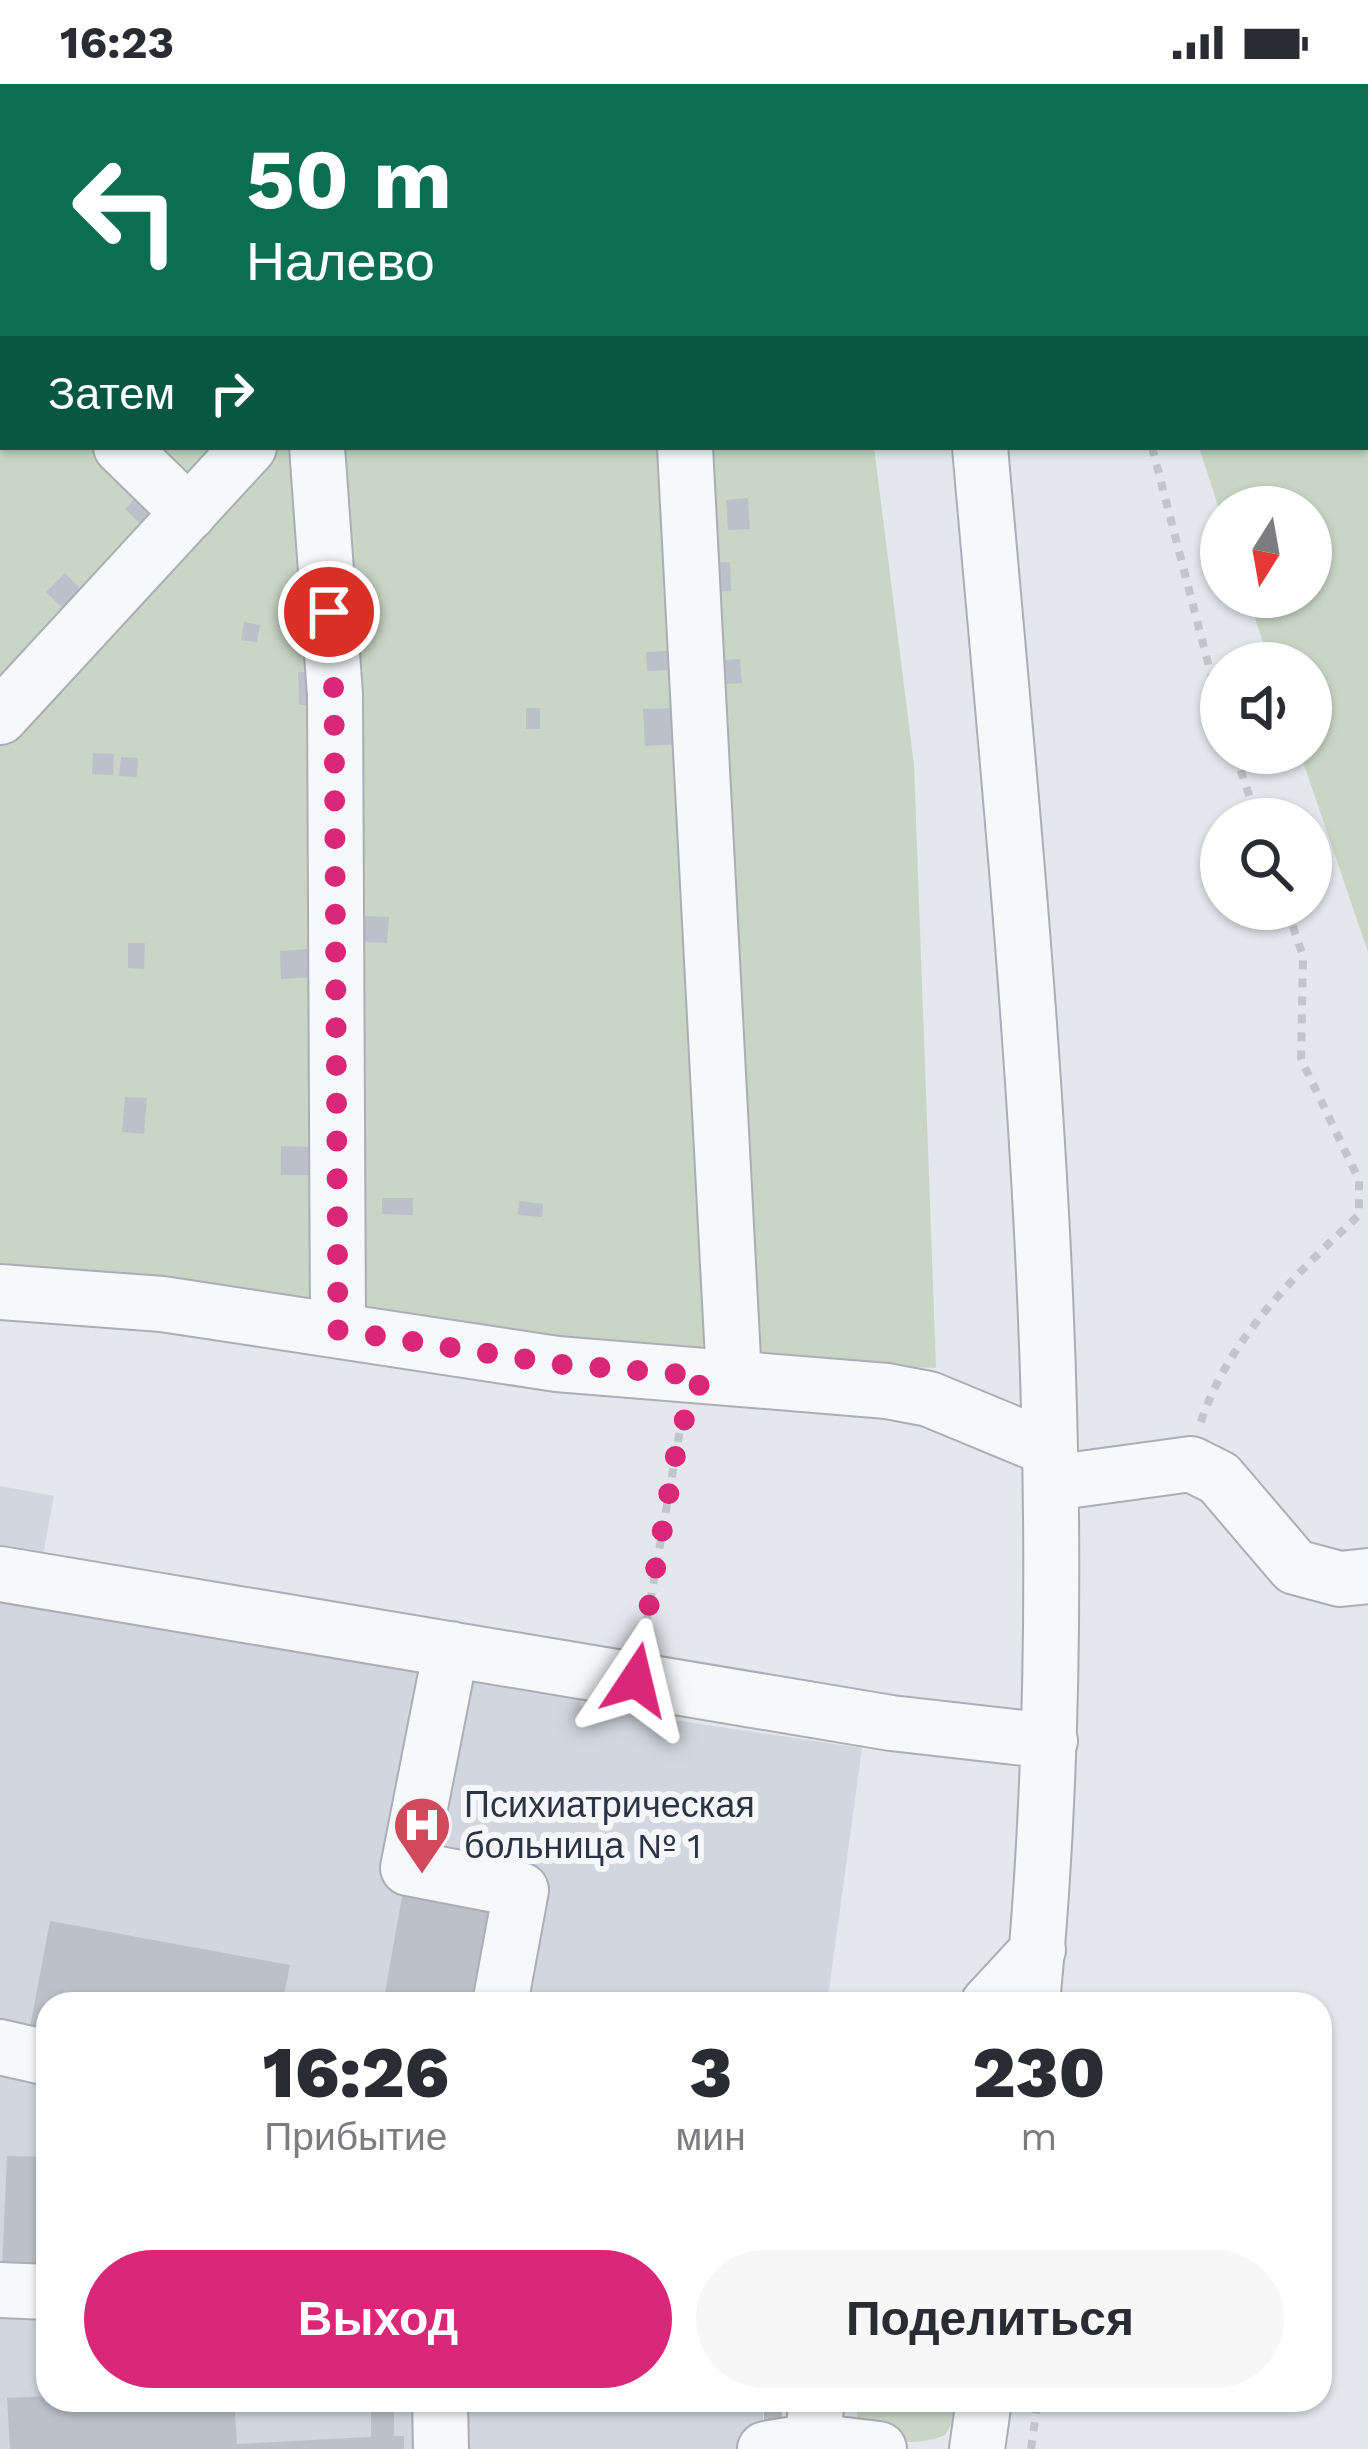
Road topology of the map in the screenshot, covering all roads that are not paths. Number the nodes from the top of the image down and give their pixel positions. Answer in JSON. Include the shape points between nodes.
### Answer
{"nodes":[{"id":1,"x":124,"y":450,"type":"edge"},
{"id":2,"x":246,"y":450,"type":"edge"},
{"id":3,"x":317,"y":450,"type":"edge"},
{"id":4,"x":685,"y":450,"type":"edge"},
{"id":5,"x":980,"y":450,"type":"edge"},
{"id":6,"x":189,"y":513,"type":"junction"},
{"id":7,"x":1,"y":714,"type":"edge"},
{"id":8,"x":0,"y":1292,"type":"edge"},
{"id":9,"x":338,"y":1330,"type":"junction"},
{"id":10,"x":718,"y":1377,"type":"junction"},
{"id":11,"x":1051,"y":1466,"type":"junction"},
{"id":12,"x":0,"y":1574,"type":"edge"},
{"id":13,"x":1368,"y":1576,"type":"edge"},
{"id":14,"x":451,"y":1649,"type":"junction"},
{"id":15,"x":1050,"y":1741,"type":"junction"},
{"id":16,"x":1038,"y":1950,"type":"junction"},
{"id":17,"x":502,"y":1992,"type":"edge"},
{"id":18,"x":999,"y":1992,"type":"edge"},
{"id":19,"x":1033,"y":1992,"type":"edge"},
{"id":20,"x":0,"y":2047,"type":"edge"},
{"id":21,"x":36,"y":2055,"type":"edge"},
{"id":22,"x":0,"y":2290,"type":"edge"},
{"id":23,"x":36,"y":2292,"type":"edge"},
{"id":24,"x":440,"y":2412,"type":"edge"},
{"id":25,"x":982,"y":2412,"type":"edge"},
{"id":26,"x":798,"y":2430,"type":"edge"},
{"id":27,"x":441,"y":2449,"type":"edge"},
{"id":28,"x":879,"y":2449,"type":"edge"},
{"id":29,"x":977,"y":2449,"type":"edge"}],
"edges":[{"from":1,"to":6,"type":"street"},
{"from":2,"to":6,"type":"street"},
{"from":3,"to":9,"type":"street","via":[[334,695]]},
{"from":4,"to":10,"type":"street"},
{"from":5,"to":11,"type":"street","via":[[1039,1147]]},
{"from":6,"to":7,"type":"street"},
{"from":8,"to":9,"type":"street","via":[[162,1304]]},
{"from":9,"to":10,"type":"street","via":[[557,1364]]},
{"from":10,"to":11,"type":"street","via":[[929,1399]]},
{"from":11,"to":13,"type":"street","via":[[1190,1464],[1219,1478],[1295,1568],[1340,1579]]},
{"from":11,"to":15,"type":"street"},
{"from":12,"to":14,"type":"street"},
{"from":14,"to":15,"type":"street","via":[[891,1723]]},
{"from":14,"to":17,"type":"street","via":[[408,1868],[521,1890]]},
{"from":15,"to":16,"type":"street"},
{"from":16,"to":18,"type":"street"},
{"from":16,"to":19,"type":"street"},
{"from":20,"to":21,"type":"street"},
{"from":22,"to":23,"type":"street"},
{"from":24,"to":27,"type":"street"},
{"from":25,"to":29,"type":"street"},
{"from":26,"to":28,"type":"street"}]}
